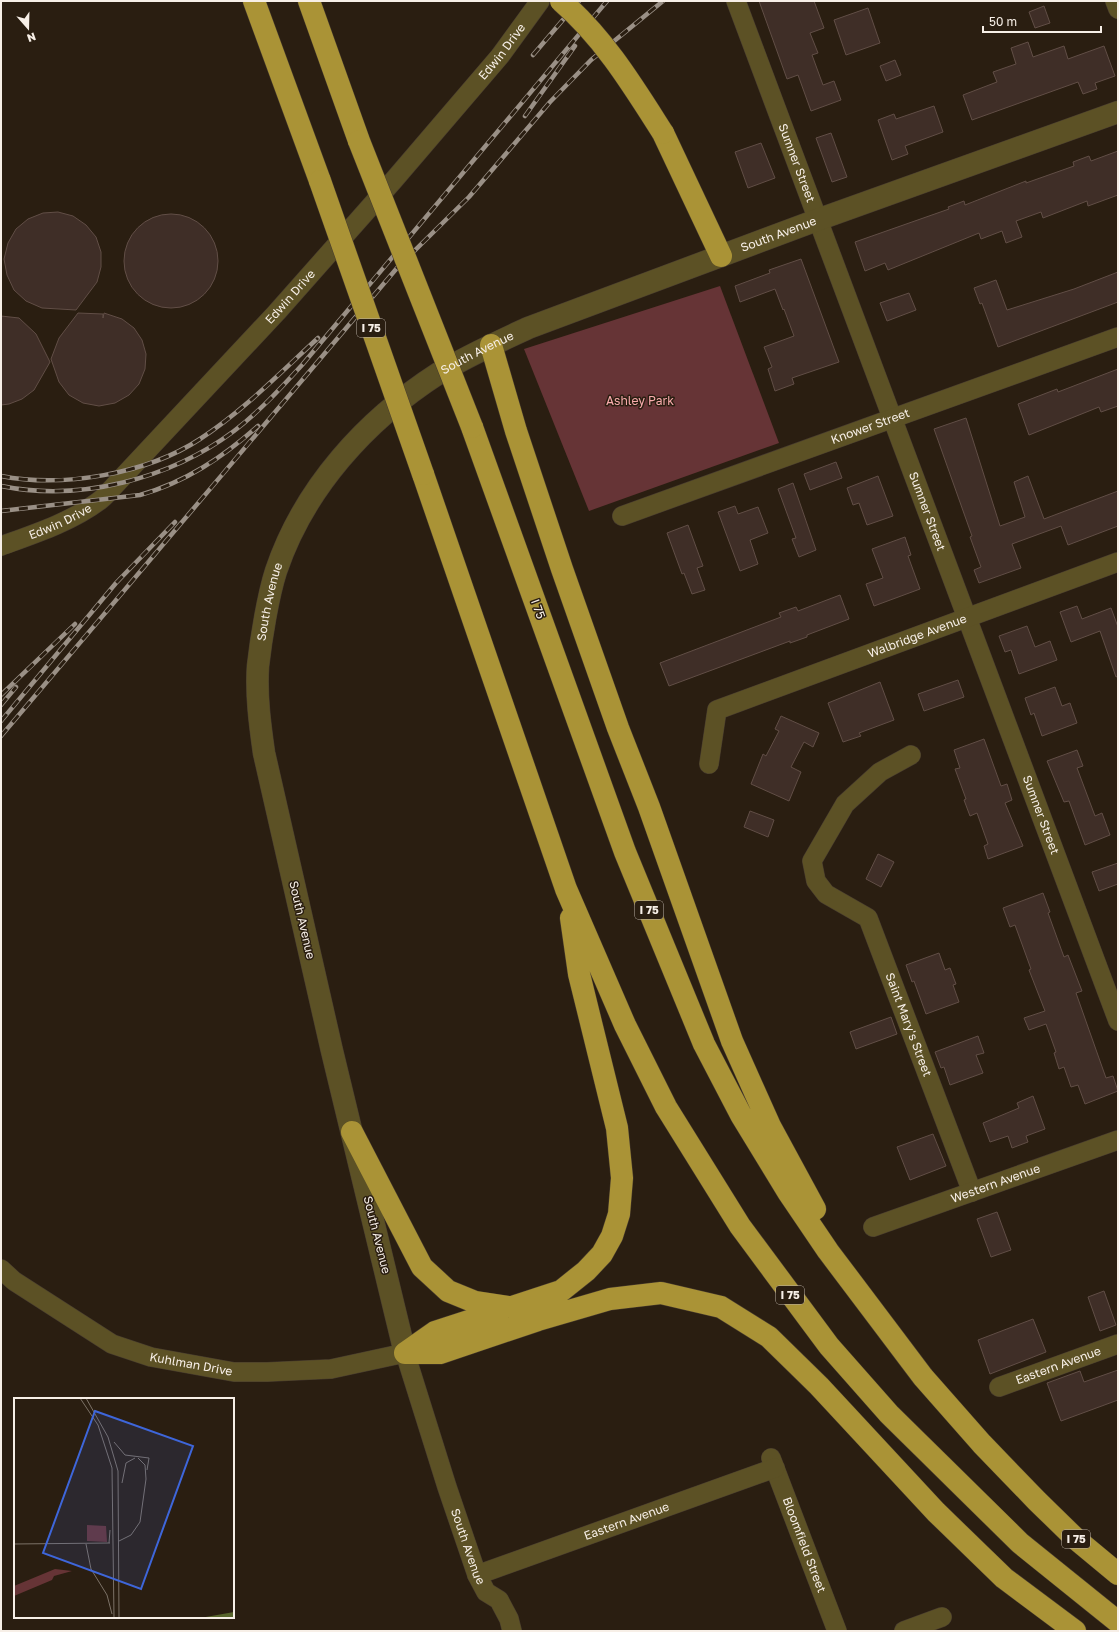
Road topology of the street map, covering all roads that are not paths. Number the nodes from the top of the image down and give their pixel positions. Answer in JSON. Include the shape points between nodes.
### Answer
{"nodes":[{"id":1,"x":254,"y":1,"type":"edge"},
{"id":2,"x":309,"y":1,"type":"edge"},
{"id":3,"x":540,"y":1,"type":"edge"},
{"id":4,"x":561,"y":1,"type":"edge"},
{"id":5,"x":736,"y":1,"type":"edge"},
{"id":6,"x":1115,"y":1,"type":"edge"},
{"id":7,"x":1118,"y":9,"type":"edge"},
{"id":8,"x":1118,"y":112,"type":"edge"},
{"id":9,"x":817,"y":220,"type":"junction"},
{"id":10,"x":721,"y":256,"type":"junction"},
{"id":11,"x":1118,"y":337,"type":"edge"},
{"id":12,"x":490,"y":345,"type":"junction"},
{"id":13,"x":892,"y":418,"type":"junction"},
{"id":14,"x":622,"y":516,"type":"dead end"},
{"id":15,"x":1,"y":546,"type":"edge"},
{"id":16,"x":1118,"y":562,"type":"edge"},
{"id":17,"x":966,"y":618,"type":"junction"},
{"id":18,"x":911,"y":755,"type":"dead end"},
{"id":19,"x":709,"y":764,"type":"dead end"},
{"id":20,"x":566,"y":889,"type":"junction"},
{"id":21,"x":1111,"y":979,"type":"edge"},
{"id":22,"x":1118,"y":1021,"type":"edge"},
{"id":23,"x":352,"y":1132,"type":"junction"},
{"id":24,"x":1118,"y":1140,"type":"edge"},
{"id":25,"x":972,"y":1192,"type":"junction"},
{"id":26,"x":873,"y":1227,"type":"dead end"},
{"id":27,"x":1,"y":1269,"type":"edge"},
{"id":28,"x":511,"y":1308,"type":"junction"},
{"id":29,"x":1118,"y":1344,"type":"edge"},
{"id":30,"x":405,"y":1353,"type":"junction"},
{"id":31,"x":904,"y":1353,"type":"junction"},
{"id":32,"x":998,"y":1386,"type":"dead end"},
{"id":33,"x":773,"y":1463,"type":"joint"},
{"id":34,"x":1118,"y":1574,"type":"edge"},
{"id":35,"x":481,"y":1583,"type":"junction"},
{"id":36,"x":942,"y":1617,"type":"dead end"},
{"id":37,"x":1118,"y":1622,"type":"edge"},
{"id":38,"x":512,"y":1631,"type":"edge"},
{"id":39,"x":837,"y":1631,"type":"edge"},
{"id":40,"x":904,"y":1631,"type":"edge"},
{"id":41,"x":1075,"y":1631,"type":"edge"}],
"edges":[{"from":1,"to":20,"type":"highway","number":"I 75","bridge":true,"via":[[423,474]]},
{"from":2,"to":31,"type":"highway","name":"I 75","number":"I 75","bridge":true,"via":[[359,141],[472,427],[625,852],[704,1044],[741,1115],[788,1192],[828,1251]]},
{"from":3,"to":15,"type":"street","name":"Edwin Drive","via":[[500,56],[449,117],[277,312],[117,483],[100,500],[78,514]]},
{"from":4,"to":10,"type":"highway","bridge":true,"via":[[577,15],[624,72],[663,133]]},
{"from":5,"to":9,"type":"street","name":"Sumner Street"},
{"from":6,"to":7,"type":"street"},
{"from":8,"to":9,"type":"street","name":"South Avenue"},
{"from":9,"to":10,"type":"street","name":"South Avenue"},
{"from":9,"to":13,"type":"street","name":"Sumner Street"},
{"from":10,"to":12,"type":"street","name":"South Avenue","via":[[528,328]]},
{"from":11,"to":13,"type":"street","name":"Knower Street"},
{"from":12,"to":23,"type":"street","name":"South Avenue","via":[[439,373],[401,400],[371,426],[341,458],[305,507],[288,539],[276,572],[265,624],[258,666],[258,707],[264,753]]},
{"from":12,"to":31,"type":"highway","via":[[562,569],[732,1041],[770,1126],[815,1209]]},
{"from":13,"to":14,"type":"street","name":"Knower Street"},
{"from":13,"to":17,"type":"street","name":"Sumner Street"},
{"from":16,"to":17,"type":"street","name":"Walbridge Avenue"},
{"from":17,"to":19,"type":"street","name":"Walbridge Avenue","via":[[717,710]]},
{"from":17,"to":21,"type":"street","name":"Sumner Street"},
{"from":18,"to":25,"type":"street","name":"Saint Mary's Street","via":[[880,772],[845,804],[812,861],[816,881],[826,894],[868,918]]},
{"from":20,"to":28,"type":"highway","via":[[579,974],[617,1128],[622,1178],[619,1214],[612,1236],[602,1254],[586,1271],[561,1291]]},
{"from":20,"to":37,"type":"highway","number":"I 75","via":[[625,1025],[666,1107],[740,1226],[815,1328],[889,1414],[1014,1537]]},
{"from":21,"to":22,"type":"street","name":"Sumner Street"},
{"from":23,"to":28,"type":"highway","via":[[422,1267],[448,1291],[475,1302]]},
{"from":23,"to":30,"type":"street","name":"South Avenue"},
{"from":24,"to":25,"type":"street","name":"Western Avenue"},
{"from":25,"to":26,"type":"street","name":"Western Avenue"},
{"from":27,"to":30,"type":"street","name":"Kuhlman Drive","via":[[14,1281],[112,1344],[151,1357],[234,1372],[267,1372],[331,1369]]},
{"from":28,"to":30,"type":"highway","via":[[435,1332]]},
{"from":29,"to":32,"type":"street","name":"Eastern Avenue"},
{"from":30,"to":35,"type":"street","name":"South Avenue","via":[[447,1487]]},
{"from":30,"to":41,"type":"highway","via":[[440,1353],[610,1299],[662,1294],[721,1308],[769,1337],[820,1386],[936,1512],[1004,1578]]},
{"from":31,"to":34,"type":"highway","name":"I 75","number":"I 75","via":[[946,1405],[1037,1501],[1077,1540]]},
{"from":33,"to":35,"type":"street","name":"Eastern Avenue"},
{"from":33,"to":39,"type":"street","name":"Bloomfield Street"},
{"from":35,"to":38,"type":"street","via":[[499,1600]]},
{"from":36,"to":40,"type":"street"}]}
